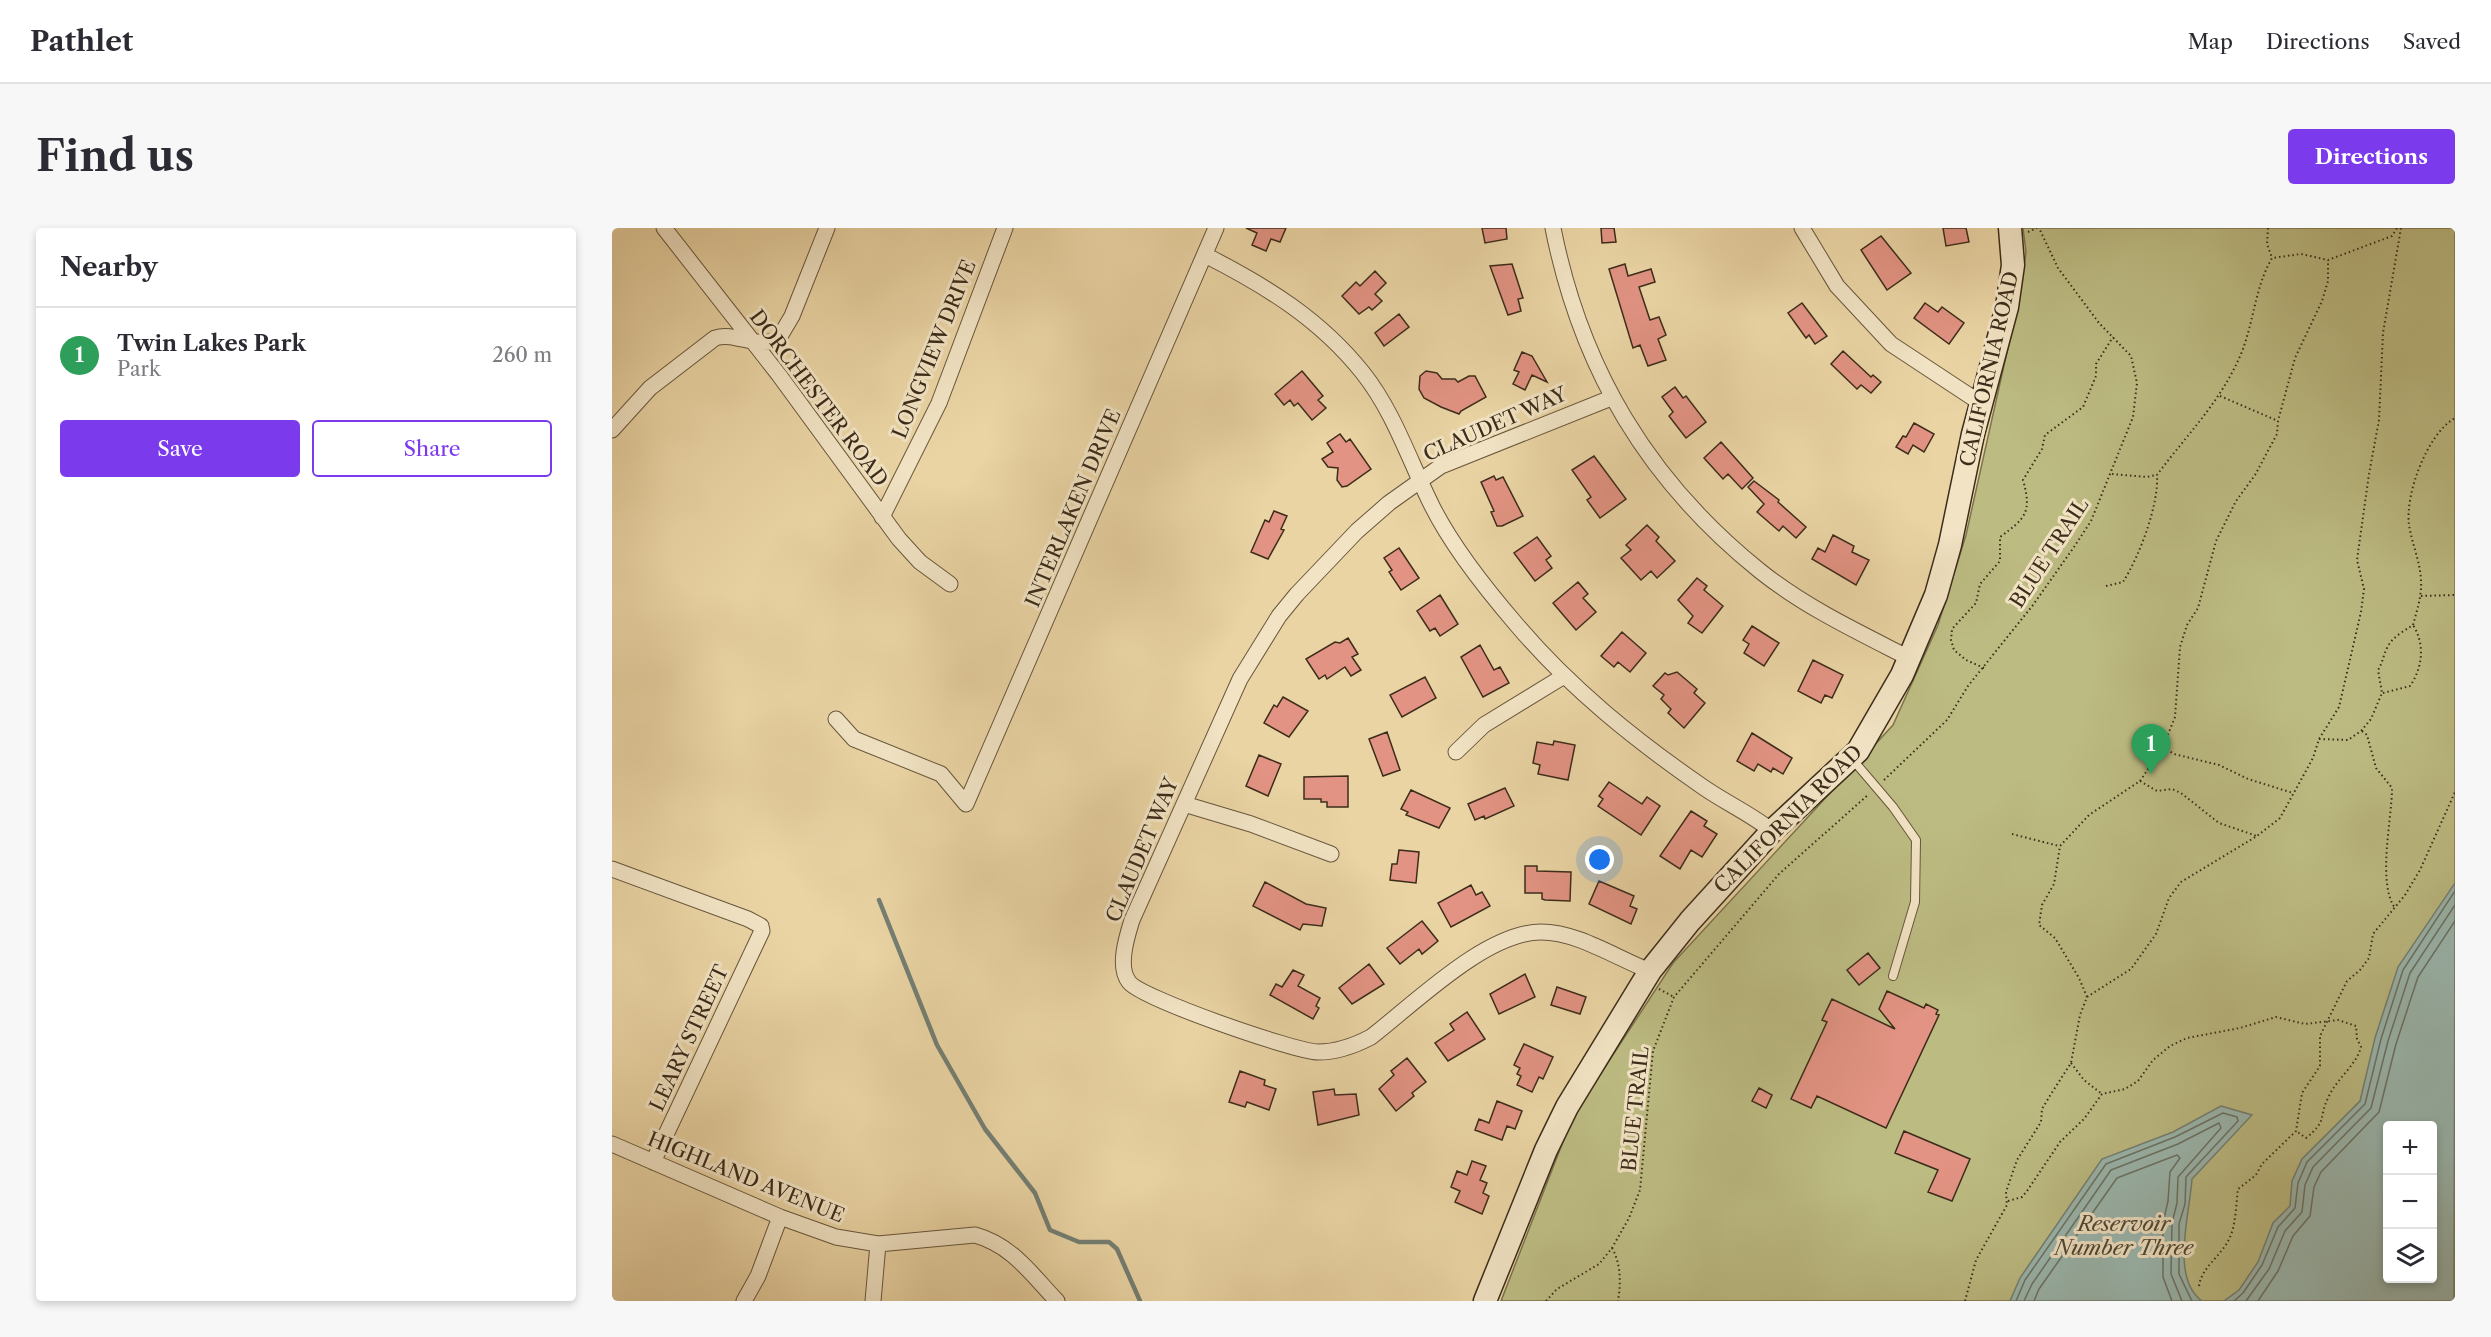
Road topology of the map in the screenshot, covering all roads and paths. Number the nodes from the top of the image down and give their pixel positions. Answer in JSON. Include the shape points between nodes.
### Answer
{"nodes":[{"id":1,"x":664,"y":228,"type":"edge"},
{"id":2,"x":827,"y":228,"type":"edge"},
{"id":3,"x":1005,"y":228,"type":"edge"},
{"id":4,"x":1216,"y":228,"type":"edge"},
{"id":5,"x":1553,"y":228,"type":"edge"},
{"id":6,"x":1802,"y":228,"type":"edge"},
{"id":7,"x":2010,"y":228,"type":"edge"},
{"id":8,"x":2039,"y":228,"type":"edge"},
{"id":9,"x":2268,"y":228,"type":"edge"},
{"id":10,"x":2399,"y":228,"type":"edge"},
{"id":11,"x":1204,"y":255,"type":"junction"},
{"id":12,"x":2272,"y":258,"type":"junction"},
{"id":13,"x":2328,"y":260,"type":"junction"},
{"id":14,"x":2113,"y":337,"type":"junction"},
{"id":15,"x":751,"y":340,"type":"junction"},
{"id":16,"x":2220,"y":396,"type":"junction"},
{"id":17,"x":1611,"y":398,"type":"junction"},
{"id":18,"x":1982,"y":404,"type":"junction"},
{"id":19,"x":2455,"y":418,"type":"edge"},
{"id":20,"x":2278,"y":421,"type":"junction"},
{"id":21,"x":612,"y":430,"type":"edge"},
{"id":22,"x":2112,"y":474,"type":"junction"},
{"id":23,"x":2157,"y":475,"type":"junction"},
{"id":24,"x":1421,"y":480,"type":"junction"},
{"id":25,"x":882,"y":517,"type":"junction"},
{"id":26,"x":950,"y":584,"type":"dead end"},
{"id":27,"x":2106,"y":586,"type":"dead end"},
{"id":28,"x":2455,"y":595,"type":"edge"},
{"id":29,"x":2421,"y":596,"type":"junction"},
{"id":30,"x":2413,"y":625,"type":"junction"},
{"id":31,"x":1909,"y":658,"type":"junction"},
{"id":32,"x":1984,"y":668,"type":"junction"},
{"id":33,"x":1564,"y":676,"type":"junction"},
{"id":34,"x":2382,"y":693,"type":"junction"},
{"id":35,"x":836,"y":719,"type":"dead end"},
{"id":36,"x":2361,"y":731,"type":"junction"},
{"id":37,"x":2319,"y":739,"type":"junction"},
{"id":38,"x":2163,"y":747,"type":"junction"},
{"id":39,"x":1456,"y":752,"type":"dead end"},
{"id":40,"x":1852,"y":758,"type":"junction"},
{"id":41,"x":2140,"y":782,"type":"junction"},
{"id":42,"x":1877,"y":787,"type":"junction"},
{"id":43,"x":2455,"y":792,"type":"edge"},
{"id":44,"x":2293,"y":794,"type":"junction"},
{"id":45,"x":1184,"y":804,"type":"junction"},
{"id":46,"x":1772,"y":831,"type":"junction"},
{"id":47,"x":2012,"y":834,"type":"dead end"},
{"id":48,"x":2257,"y":836,"type":"junction"},
{"id":49,"x":2060,"y":846,"type":"junction"},
{"id":50,"x":1331,"y":854,"type":"dead end"},
{"id":51,"x":612,"y":869,"type":"edge"},
{"id":52,"x":2395,"y":908,"type":"junction"},
{"id":53,"x":1650,"y":971,"type":"junction"},
{"id":54,"x":1893,"y":976,"type":"dead end"},
{"id":55,"x":2087,"y":998,"type":"junction"},
{"id":56,"x":2328,"y":1023,"type":"junction"},
{"id":57,"x":2071,"y":1063,"type":"junction"},
{"id":58,"x":2102,"y":1094,"type":"junction"},
{"id":59,"x":2296,"y":1131,"type":"junction"},
{"id":60,"x":612,"y":1144,"type":"edge"},
{"id":61,"x":653,"y":1162,"type":"junction"},
{"id":62,"x":2007,"y":1201,"type":"junction"},
{"id":63,"x":780,"y":1217,"type":"junction"},
{"id":64,"x":878,"y":1244,"type":"junction"},
{"id":65,"x":1612,"y":1248,"type":"junction"},
{"id":66,"x":2199,"y":1286,"type":"dead end"},
{"id":67,"x":744,"y":1301,"type":"edge"},
{"id":68,"x":873,"y":1301,"type":"edge"},
{"id":69,"x":1057,"y":1301,"type":"edge"},
{"id":70,"x":1485,"y":1301,"type":"edge"},
{"id":71,"x":1546,"y":1301,"type":"edge"},
{"id":72,"x":1618,"y":1301,"type":"edge"},
{"id":73,"x":1965,"y":1301,"type":"edge"}],
"edges":[{"from":1,"to":15,"type":"street","name":"DORCHESTER ROAD"},
{"from":2,"to":15,"type":"street","via":[[792,316],[779,338],[763,343]]},
{"from":3,"to":25,"type":"street","name":"LONGVIEW DRIVE","via":[[939,403]]},
{"from":4,"to":11,"type":"street","name":"INTERLAKEN DRIVE"},
{"from":5,"to":17,"type":"street","via":[[1580,326]]},
{"from":6,"to":18,"type":"street","via":[[1837,286],[1891,344]]},
{"from":7,"to":18,"type":"main road","name":"CALIFORNIA ROAD","via":[[2011,284]]},
{"from":8,"to":14,"type":"path","name":"BLUE TRAIL","via":[[2058,268]]},
{"from":9,"to":12,"type":"path","via":[[2267,244]]},
{"from":10,"to":13,"type":"path","via":[[2392,236]]},
{"from":10,"to":37,"type":"path","via":[[2383,333],[2379,420],[2357,560],[2364,589],[2361,612],[2339,707]]},
{"from":11,"to":24,"type":"street","via":[[1287,301],[1334,340],[1377,394]]},
{"from":11,"to":35,"type":"street","name":"INTERLAKEN DRIVE","via":[[966,804],[941,774],[854,739]]},
{"from":12,"to":13,"type":"path","via":[[2301,254]]},
{"from":12,"to":16,"type":"path","via":[[2262,275],[2242,352]]},
{"from":13,"to":20,"type":"path","via":[[2328,281],[2322,301],[2295,358]]},
{"from":14,"to":22,"type":"path","name":"BLUE TRAIL","via":[[2125,348],[2135,367],[2137,404]]},
{"from":14,"to":32,"type":"path","via":[[2096,364],[2096,376],[2083,406],[2045,435],[2042,449],[2023,480],[2029,501],[2026,513],[2000,537],[2000,561],[1980,584],[1976,603],[1952,629],[1954,650]]},
{"from":15,"to":21,"type":"street","via":[[727,335],[715,338],[650,388]]},
{"from":15,"to":25,"type":"street","name":"DORCHESTER ROAD"},
{"from":16,"to":20,"type":"path"},
{"from":16,"to":23,"type":"path"},
{"from":17,"to":24,"type":"street","name":"CLAUDET WAY","via":[[1441,466]]},
{"from":17,"to":31,"type":"street","via":[[1669,481],[1761,572],[1798,598]]},
{"from":18,"to":31,"type":"main road","name":"CALIFORNIA ROAD","via":[[1936,596]]},
{"from":19,"to":29,"type":"path","via":[[2438,433],[2424,457],[2410,504],[2409,525],[2420,564]]},
{"from":20,"to":38,"type":"path","via":[[2277,434],[2216,541],[2198,608],[2180,647],[2175,717]]},
{"from":22,"to":23,"type":"path"},
{"from":22,"to":32,"type":"path","name":"BLUE TRAIL","via":[[2091,521],[2074,547]]},
{"from":23,"to":27,"type":"path","via":[[2158,487],[2141,549],[2123,582]]},
{"from":24,"to":33,"type":"street","via":[[1433,507],[1484,585]]},
{"from":24,"to":45,"type":"street","name":"CLAUDET WAY","via":[[1357,531],[1279,616],[1240,679]]},
{"from":25,"to":26,"type":"street","name":"DORCHESTER ROAD","via":[[920,562]]},
{"from":28,"to":29,"type":"path"},
{"from":29,"to":30,"type":"path"},
{"from":30,"to":34,"type":"path","via":[[2386,649],[2378,670]]},
{"from":30,"to":34,"type":"path","via":[[2420,636],[2418,675],[2410,686]]},
{"from":31,"to":40,"type":"main road","name":"CALIFORNIA ROAD","via":[[1884,710]]},
{"from":32,"to":42,"type":"path","name":"BLUE TRAIL","via":[[1947,720]]},
{"from":33,"to":39,"type":"street","via":[[1484,725]]},
{"from":33,"to":46,"type":"street","via":[[1661,757]]},
{"from":34,"to":36,"type":"path","via":[[2372,719]]},
{"from":36,"to":37,"type":"path","via":[[2348,740]]},
{"from":36,"to":52,"type":"path","via":[[2367,735],[2376,768],[2392,788],[2388,878]]},
{"from":37,"to":44,"type":"path"},
{"from":38,"to":41,"type":"path"},
{"from":38,"to":44,"type":"path"},
{"from":40,"to":42,"type":"lane"},
{"from":40,"to":46,"type":"main road","name":"CALIFORNIA ROAD"},
{"from":41,"to":48,"type":"path","via":[[2157,791],[2172,789],[2181,793],[2219,823]]},
{"from":41,"to":49,"type":"path","via":[[2089,815]]},
{"from":42,"to":54,"type":"lane","via":[[1916,840],[1915,902]]},
{"from":42,"to":65,"type":"path","name":"BLUE TRAIL","via":[[1779,874],[1674,998],[1653,1051],[1640,1190]]},
{"from":43,"to":52,"type":"path","via":[[2420,870]]},
{"from":44,"to":48,"type":"path","via":[[2280,818]]},
{"from":45,"to":50,"type":"street"},
{"from":45,"to":53,"type":"street","name":"CLAUDET WAY","via":[[1126,937],[1126,978],[1148,996],[1317,1052],[1352,1047],[1371,1037],[1475,955],[1522,934],[1541,932],[1572,938]]},
{"from":46,"to":53,"type":"main road","name":"CALIFORNIA ROAD"},
{"from":47,"to":49,"type":"path"},
{"from":48,"to":55,"type":"path","via":[[2181,882],[2169,898],[2156,934],[2131,969]]},
{"from":49,"to":55,"type":"path","via":[[2054,884],[2042,905],[2039,925],[2055,938]]},
{"from":51,"to":61,"type":"street","name":"LEARY STREET","via":[[748,919],[761,926],[762,931]]},
{"from":52,"to":56,"type":"path","via":[[2373,934],[2369,958],[2347,981]]},
{"from":53,"to":70,"type":"main road","name":"CALIFORNIA ROAD","via":[[1562,1118]]},
{"from":55,"to":57,"type":"path"},
{"from":56,"to":58,"type":"path","via":[[2305,1024],[2276,1017],[2187,1038],[2153,1060],[2138,1081],[2125,1089]]},
{"from":56,"to":59,"type":"path","via":[[2320,1036],[2320,1066],[2302,1094]]},
{"from":56,"to":59,"type":"path","via":[[2338,1020],[2356,1026],[2361,1047],[2358,1058],[2327,1098],[2322,1123],[2306,1137]]},
{"from":57,"to":58,"type":"path"},
{"from":57,"to":62,"type":"path","via":[[2017,1160],[2006,1192]]},
{"from":58,"to":62,"type":"path","via":[[2060,1142],[2022,1197]]},
{"from":59,"to":66,"type":"path","via":[[2238,1189],[2231,1236],[2214,1263],[2204,1271]]},
{"from":60,"to":61,"type":"street","name":"HIGHLAND AVENUE"},
{"from":61,"to":63,"type":"street","name":"HIGHLAND AVENUE"},
{"from":62,"to":73,"type":"path","via":[[1976,1260]]},
{"from":63,"to":64,"type":"street","name":"HIGHLAND AVENUE","via":[[836,1237]]},
{"from":63,"to":67,"type":"street","via":[[758,1276]]},
{"from":64,"to":68,"type":"street"},
{"from":64,"to":69,"type":"street","name":"HIGHLAND AVENUE","via":[[975,1235],[986,1238],[1012,1254]]},
{"from":65,"to":71,"type":"path","name":"BLUE TRAIL","via":[[1599,1264],[1557,1289]]},
{"from":65,"to":72,"type":"path","via":[[1620,1275]]}]}
